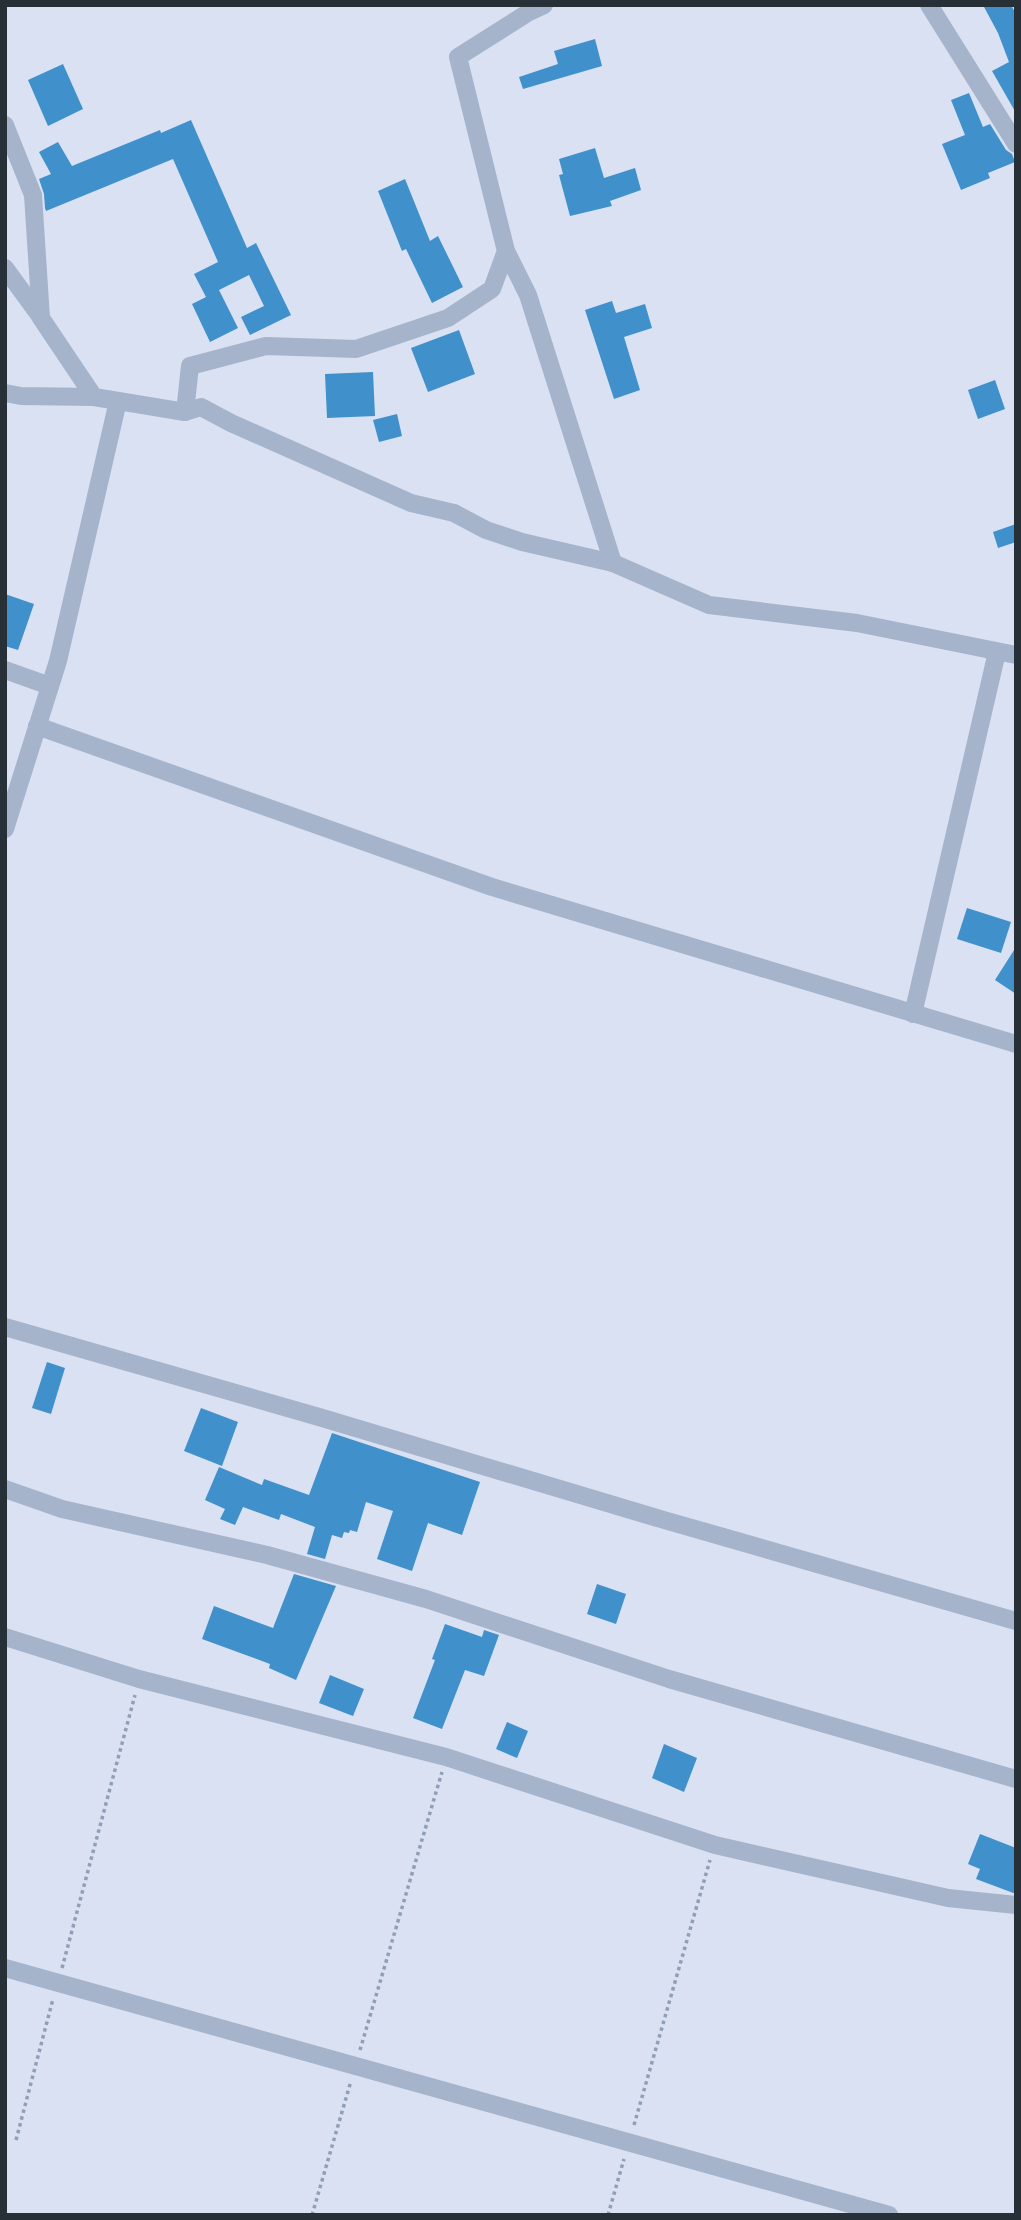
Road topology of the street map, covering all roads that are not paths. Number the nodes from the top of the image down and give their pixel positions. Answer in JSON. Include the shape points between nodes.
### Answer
{"nodes":[{"id":1,"x":544,"y":5,"type":"edge"},
{"id":2,"x":929,"y":5,"type":"edge"},
{"id":3,"x":5,"y":125,"type":"edge"},
{"id":4,"x":1016,"y":144,"type":"edge"},
{"id":5,"x":506,"y":251,"type":"junction"},
{"id":6,"x":5,"y":268,"type":"edge"},
{"id":7,"x":41,"y":318,"type":"junction"},
{"id":8,"x":5,"y":393,"type":"edge"},
{"id":9,"x":94,"y":397,"type":"junction"},
{"id":10,"x":118,"y":401,"type":"junction"},
{"id":11,"x":185,"y":412,"type":"junction"},
{"id":12,"x":613,"y":563,"type":"junction"},
{"id":13,"x":997,"y":652,"type":"junction"},
{"id":14,"x":1016,"y":655,"type":"edge"},
{"id":15,"x":5,"y":670,"type":"edge"},
{"id":16,"x":50,"y":686,"type":"junction"},
{"id":17,"x":37,"y":726,"type":"junction"},
{"id":18,"x":9,"y":802,"type":"edge"},
{"id":19,"x":5,"y":829,"type":"edge"},
{"id":20,"x":913,"y":1014,"type":"junction"},
{"id":21,"x":1016,"y":1044,"type":"edge"},
{"id":22,"x":5,"y":1326,"type":"edge"},
{"id":23,"x":5,"y":1489,"type":"edge"},
{"id":24,"x":1016,"y":1621,"type":"edge"},
{"id":25,"x":5,"y":1637,"type":"edge"},
{"id":26,"x":1016,"y":1779,"type":"edge"},
{"id":27,"x":1016,"y":1905,"type":"edge"},
{"id":28,"x":5,"y":1968,"type":"edge"},
{"id":29,"x":889,"y":2215,"type":"edge"}],
"edges":[{"from":1,"to":5,"type":"street","via":[[458,57]]},
{"from":2,"to":4,"type":"street"},
{"from":3,"to":7,"type":"street","via":[[33,195]]},
{"from":5,"to":11,"type":"street","via":[[492,289],[448,318],[356,349],[266,345],[190,366]]},
{"from":5,"to":12,"type":"street","via":[[528,295]]},
{"from":6,"to":7,"type":"street"},
{"from":7,"to":9,"type":"street"},
{"from":8,"to":9,"type":"street"},
{"from":9,"to":10,"type":"street"},
{"from":10,"to":11,"type":"street"},
{"from":10,"to":16,"type":"street"},
{"from":11,"to":12,"type":"street","via":[[201,407],[411,503],[454,513],[486,530]]},
{"from":12,"to":13,"type":"street","via":[[709,605],[857,623]]},
{"from":13,"to":14,"type":"street"},
{"from":13,"to":20,"type":"street"},
{"from":15,"to":16,"type":"street"},
{"from":16,"to":17,"type":"street"},
{"from":17,"to":18,"type":"street"},
{"from":17,"to":20,"type":"street","via":[[492,887]]},
{"from":18,"to":19,"type":"street"},
{"from":20,"to":21,"type":"street"},
{"from":22,"to":24,"type":"street"},
{"from":23,"to":26,"type":"street","via":[[62,1509],[267,1555],[426,1599],[669,1679]]},
{"from":25,"to":27,"type":"street","via":[[139,1679],[446,1757],[715,1844],[948,1898]]},
{"from":28,"to":29,"type":"street"}]}
